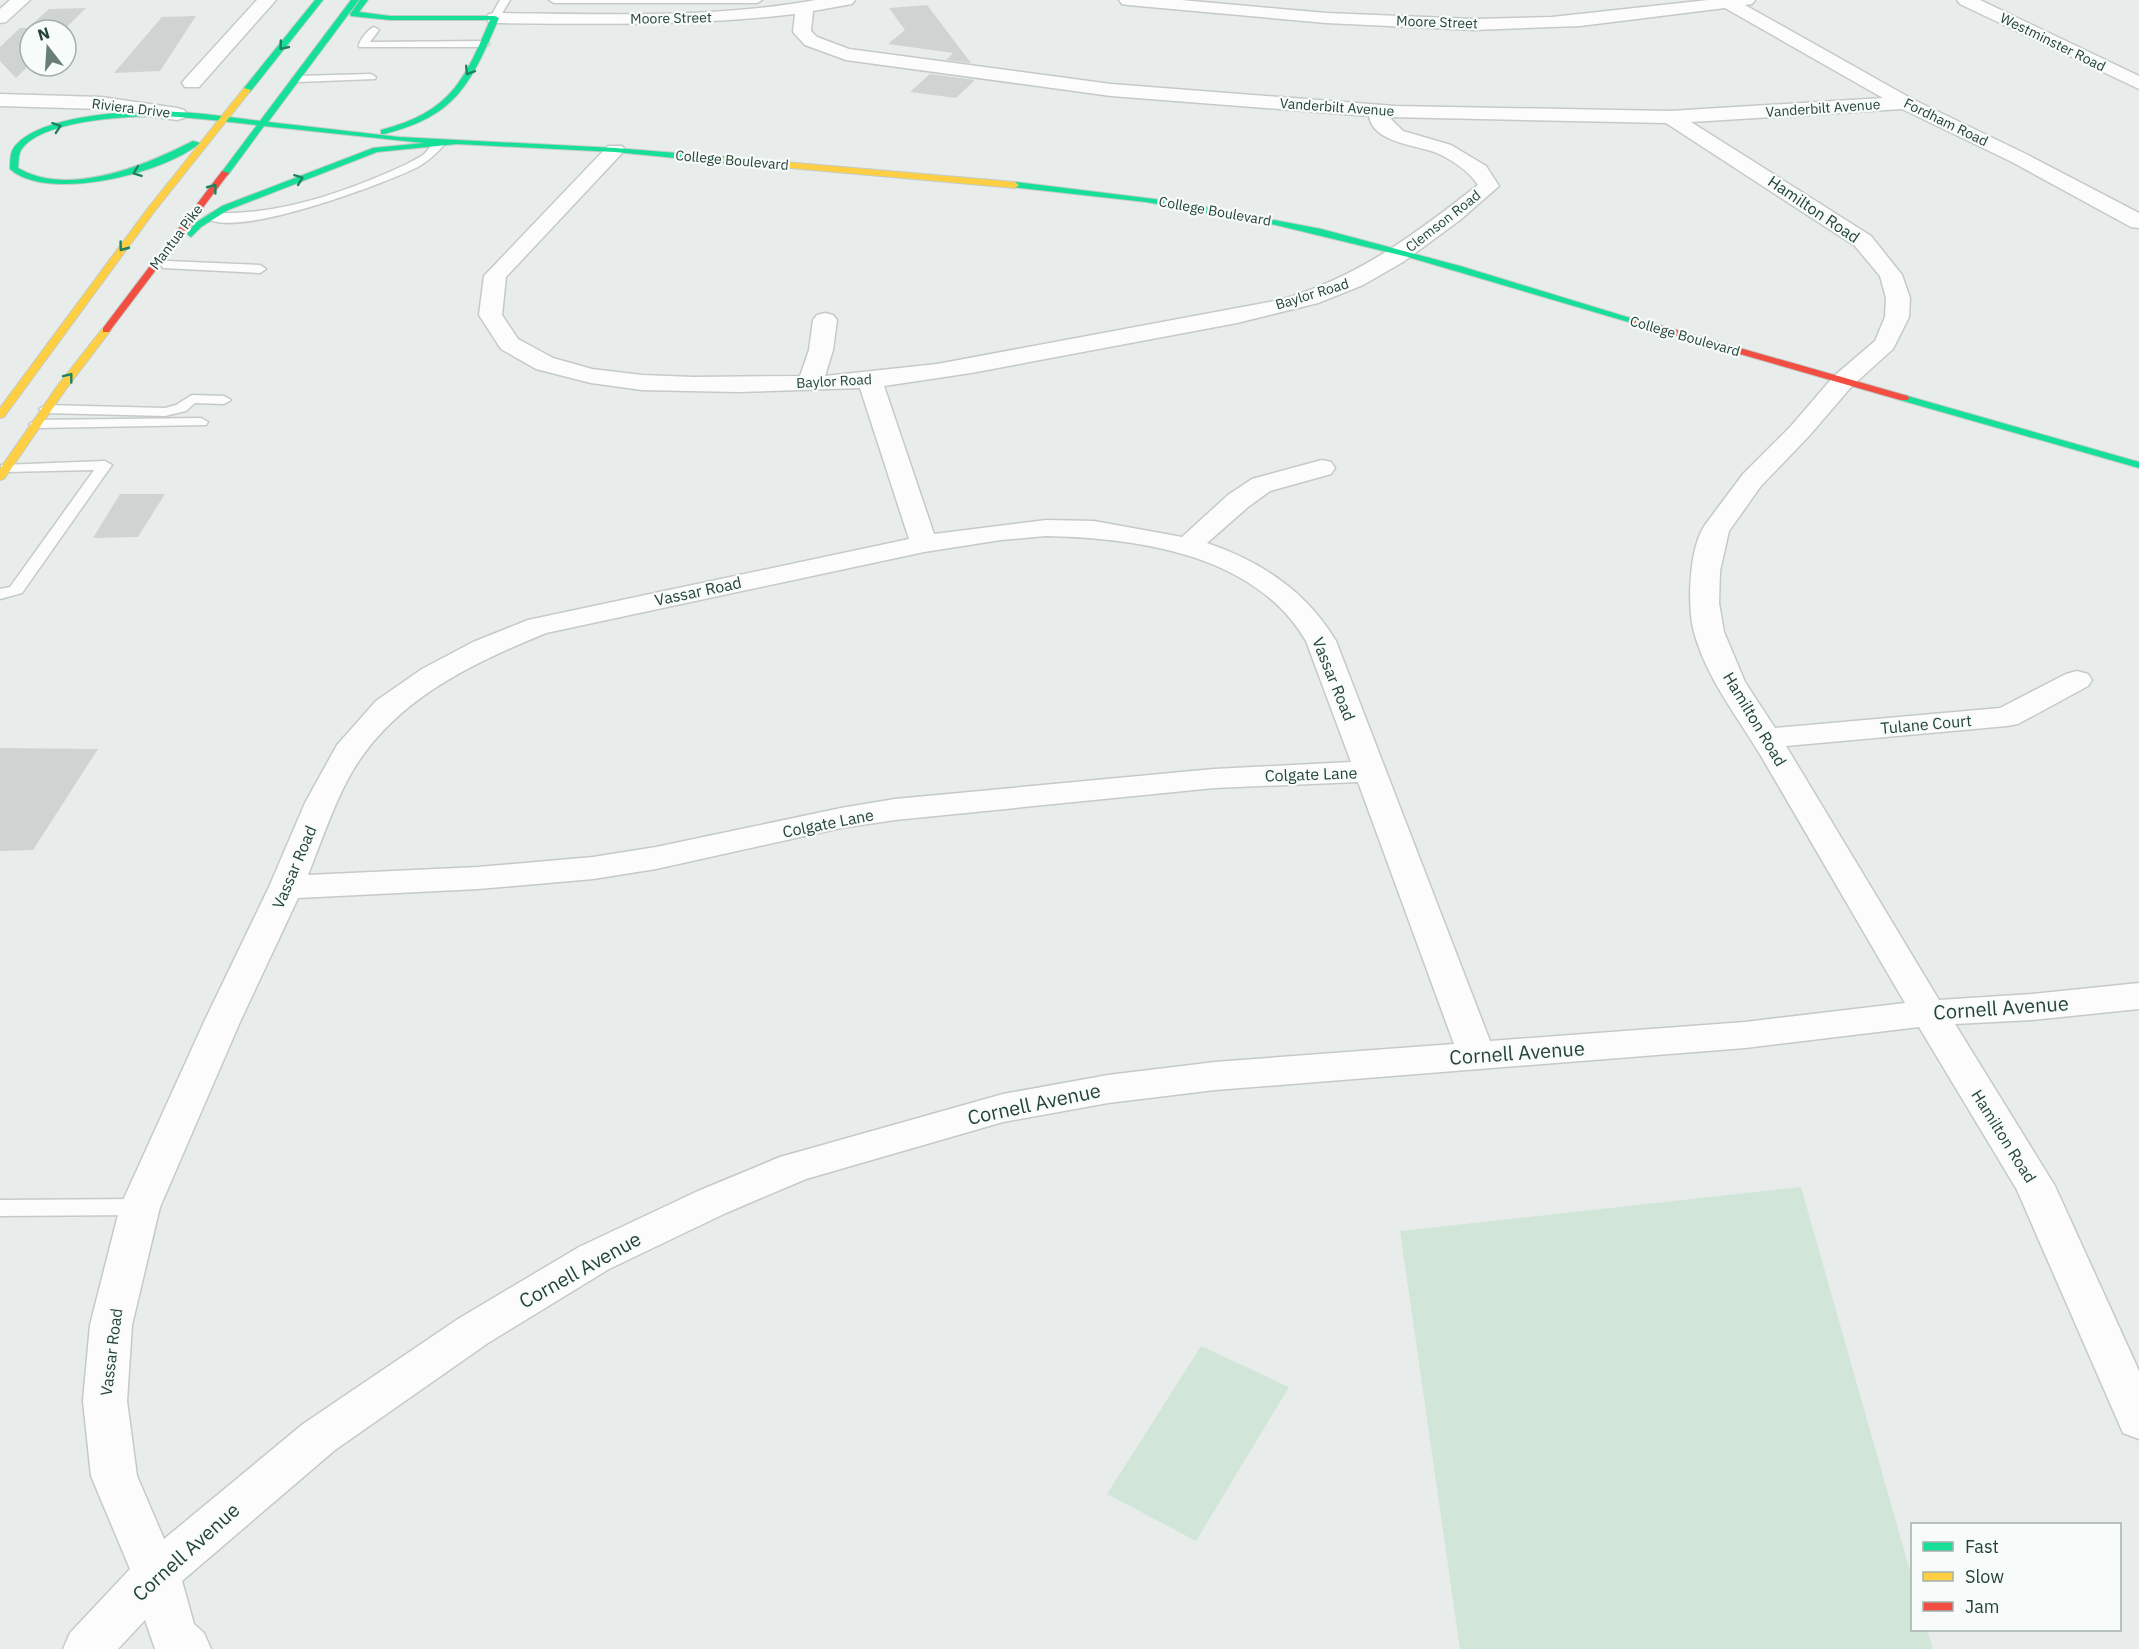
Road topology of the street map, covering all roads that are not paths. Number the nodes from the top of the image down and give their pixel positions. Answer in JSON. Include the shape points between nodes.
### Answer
{"nodes":[{"id":1,"x":21,"y":0,"type":"edge"},
{"id":2,"x":267,"y":0,"type":"edge"},
{"id":3,"x":319,"y":0,"type":"edge"},
{"id":4,"x":355,"y":0,"type":"edge"},
{"id":5,"x":364,"y":0,"type":"edge"},
{"id":6,"x":505,"y":0,"type":"edge"},
{"id":7,"x":554,"y":0,"type":"edge"},
{"id":8,"x":757,"y":0,"type":"edge"},
{"id":9,"x":846,"y":0,"type":"edge"},
{"id":10,"x":1128,"y":0,"type":"edge"},
{"id":11,"x":1966,"y":0,"type":"edge"},
{"id":12,"x":1732,"y":1,"type":"edge"},
{"id":13,"x":804,"y":9,"type":"junction"},
{"id":14,"x":0,"y":18,"type":"edge"},
{"id":15,"x":390,"y":18,"type":"junction"},
{"id":16,"x":495,"y":18,"type":"junction"},
{"id":17,"x":374,"y":30,"type":"dead end"},
{"id":18,"x":484,"y":44,"type":"junction"},
{"id":19,"x":301,"y":74,"type":"junction"},
{"id":20,"x":371,"y":77,"type":"dead end"},
{"id":21,"x":192,"y":83,"type":"dead end"},
{"id":22,"x":2139,"y":84,"type":"edge"},
{"id":23,"x":0,"y":100,"type":"edge"},
{"id":24,"x":24,"y":100,"type":"junction"},
{"id":25,"x":1905,"y":103,"type":"junction"},
{"id":26,"x":1378,"y":111,"type":"junction"},
{"id":27,"x":177,"y":114,"type":"junction"},
{"id":28,"x":1670,"y":117,"type":"junction"},
{"id":29,"x":224,"y":119,"type":"junction"},
{"id":30,"x":0,"y":122,"type":"edge"},
{"id":31,"x":262,"y":122,"type":"junction"},
{"id":32,"x":360,"y":134,"type":"junction"},
{"id":33,"x":208,"y":136,"type":"junction"},
{"id":34,"x":457,"y":142,"type":"junction"},
{"id":35,"x":389,"y":143,"type":"junction"},
{"id":36,"x":440,"y":143,"type":"junction"},
{"id":37,"x":615,"y":150,"type":"junction"},
{"id":38,"x":211,"y":217,"type":"junction"},
{"id":39,"x":2139,"y":222,"type":"edge"},
{"id":40,"x":1399,"y":255,"type":"junction"},
{"id":41,"x":167,"y":265,"type":"junction"},
{"id":42,"x":260,"y":269,"type":"dead end"},
{"id":43,"x":135,"y":293,"type":"junction"},
{"id":44,"x":825,"y":320,"type":"dead end"},
{"id":45,"x":870,"y":380,"type":"junction"},
{"id":46,"x":1843,"y":381,"type":"junction"},
{"id":47,"x":810,"y":383,"type":"junction"},
{"id":48,"x":224,"y":400,"type":"dead end"},
{"id":49,"x":46,"y":409,"type":"junction"},
{"id":50,"x":0,"y":415,"type":"edge"},
{"id":51,"x":201,"y":422,"type":"dead end"},
{"id":52,"x":36,"y":424,"type":"junction"},
{"id":53,"x":2139,"y":465,"type":"edge"},
{"id":54,"x":1322,"y":468,"type":"dead end"},
{"id":55,"x":3,"y":472,"type":"edge"},
{"id":56,"x":924,"y":544,"type":"junction"},
{"id":57,"x":1188,"y":546,"type":"junction"},
{"id":58,"x":0,"y":594,"type":"edge"},
{"id":59,"x":2077,"y":680,"type":"dead end"},
{"id":60,"x":1766,"y":738,"type":"junction"},
{"id":61,"x":1371,"y":772,"type":"junction"},
{"id":62,"x":286,"y":887,"type":"junction"},
{"id":63,"x":2139,"y":996,"type":"edge"},
{"id":64,"x":1929,"y":1013,"type":"junction"},
{"id":65,"x":1477,"y":1056,"type":"junction"},
{"id":66,"x":140,"y":1207,"type":"junction"},
{"id":67,"x":0,"y":1208,"type":"edge"},
{"id":68,"x":2139,"y":1420,"type":"edge"},
{"id":69,"x":156,"y":1574,"type":"junction"},
{"id":70,"x":87,"y":1649,"type":"edge"},
{"id":71,"x":187,"y":1649,"type":"edge"}],
"edges":[{"from":1,"to":14,"type":"street"},
{"from":2,"to":21,"type":"street"},
{"from":3,"to":29,"type":"main road","one_way":true},
{"from":4,"to":19,"type":"main road","name":"Mantua Pike"},
{"from":5,"to":15,"type":"main road","via":[[354,14]]},
{"from":6,"to":16,"type":"lane"},
{"from":7,"to":8,"type":"lane"},
{"from":9,"to":13,"type":"street","name":"Moore Street"},
{"from":10,"to":12,"type":"street","name":"Moore Street","via":[[1287,16],[1472,15],[1525,24],[1639,16]]},
{"from":11,"to":22,"type":"street","name":"Westminster Road"},
{"from":12,"to":25,"type":"street","name":"Fordham Road"},
{"from":13,"to":16,"type":"street","name":"Moore Street","via":[[718,17]]},
{"from":13,"to":26,"type":"street","name":"Vanderbilt Avenue","via":[[802,32],[811,41],[846,54],[1111,90]]},
{"from":15,"to":16,"type":"main road"},
{"from":15,"to":19,"type":"main road","via":[[348,26],[319,60]]},
{"from":16,"to":18,"type":"main road"},
{"from":17,"to":18,"type":"lane","via":[[363,45]]},
{"from":18,"to":32,"type":"main road","one_way":true,"via":[[452,99],[434,117],[413,127]]},
{"from":19,"to":20,"type":"lane"},
{"from":19,"to":31,"type":"main road","name":"Mantua Pike"},
{"from":23,"to":24,"type":"street","name":"Riviera Drive"},
{"from":24,"to":27,"type":"street","name":"Riviera Drive","via":[[101,103]]},
{"from":24,"to":30,"type":"street"},
{"from":25,"to":28,"type":"street","name":"Vanderbilt Avenue"},
{"from":25,"to":39,"type":"street","name":"Fordham Road"},
{"from":26,"to":28,"type":"street","name":"Vanderbilt Avenue"},
{"from":26,"to":40,"type":"street","name":"Clemson Road","via":[[1379,120],[1396,135],[1444,149],[1479,170],[1489,186]]},
{"from":27,"to":29,"type":"main road","name":"Riviera Drive"},
{"from":33,"to":27,"type":"main road","one_way":true,"via":[[148,168],[103,181],[44,180],[24,176],[14,169],[15,151],[24,142],[64,124],[112,116]]},
{"from":28,"to":46,"type":"street","name":"Hamilton Road","via":[[1863,241],[1891,274],[1898,298],[1897,317],[1885,344]]},
{"from":29,"to":31,"type":"main road","name":"Riviera Drive"},
{"from":29,"to":33,"type":"main road"},
{"from":31,"to":32,"type":"main road","name":"College Boulevard"},
{"from":43,"to":31,"type":"main road","name":"Mantua Pike","one_way":true},
{"from":32,"to":35,"type":"main road","name":"College Boulevard"},
{"from":33,"to":50,"type":"main road","one_way":true},
{"from":34,"to":35,"type":"main road","name":"College Boulevard"},
{"from":34,"to":36,"type":"main road"},
{"from":34,"to":37,"type":"main road","name":"College Boulevard"},
{"from":35,"to":36,"type":"main road"},
{"from":38,"to":35,"type":"main road","one_way":true},
{"from":36,"to":38,"type":"lane","via":[[411,166],[302,206],[241,219]]},
{"from":37,"to":40,"type":"main road","name":"College Boulevard","via":[[1113,194],[1277,222]]},
{"from":37,"to":47,"type":"street","name":"Baylor Road","via":[[495,276],[488,293],[498,333],[538,360],[605,380],[664,384]]},
{"from":38,"to":41,"type":"main road","via":[[198,225]]},
{"from":40,"to":45,"type":"street","name":"Baylor Road","via":[[1361,278],[1305,299],[982,363]]},
{"from":40,"to":46,"type":"main road","name":"College Boulevard"},
{"from":41,"to":42,"type":"lane"},
{"from":41,"to":43,"type":"main road","via":[[152,285]]},
{"from":49,"to":43,"type":"main road","name":"Mantua Pike","one_way":true},
{"from":44,"to":47,"type":"street","via":[[821,350]]},
{"from":45,"to":47,"type":"street","name":"Baylor Road"},
{"from":45,"to":56,"type":"street"},
{"from":46,"to":53,"type":"main road","name":"College Boulevard"},
{"from":46,"to":60,"type":"street","name":"Hamilton Road","via":[[1752,480],[1715,531],[1706,571],[1709,632],[1730,682]]},
{"from":48,"to":49,"type":"lane","via":[[192,399],[181,408],[165,412]]},
{"from":49,"to":52,"type":"main road","name":"Mantua Pike"},
{"from":51,"to":52,"type":"lane"},
{"from":52,"to":55,"type":"main road","name":"Mantua Pike"},
{"from":54,"to":57,"type":"street","via":[[1261,485]]},
{"from":55,"to":58,"type":"lane","via":[[105,465],[16,590]]},
{"from":56,"to":57,"type":"street","name":"Vassar Road","via":[[1046,528],[1094,529]]},
{"from":56,"to":62,"type":"street","name":"Vassar Road","via":[[538,626],[483,648],[432,675],[387,708],[348,752],[321,803]]},
{"from":57,"to":61,"type":"street","name":"Vassar Road","via":[[1251,572],[1282,594],[1309,621],[1321,641]]},
{"from":59,"to":60,"type":"street","name":"Tulane Court","via":[[2007,717]]},
{"from":60,"to":64,"type":"street","name":"Hamilton Road"},
{"from":61,"to":62,"type":"street","name":"Colgate Lane","via":[[1313,771],[1165,782],[892,810],[596,868]]},
{"from":61,"to":65,"type":"street","name":"Vassar Road"},
{"from":62,"to":66,"type":"street","name":"Vassar Road"},
{"from":63,"to":64,"type":"street","name":"Cornell Avenue"},
{"from":64,"to":65,"type":"street","name":"Cornell Avenue","via":[[1745,1035]]},
{"from":64,"to":68,"type":"street","name":"Hamilton Road","via":[[2035,1186]]},
{"from":65,"to":69,"type":"street","name":"Cornell Avenue","via":[[1215,1076],[1108,1089],[1003,1108],[794,1168],[594,1258],[473,1331],[319,1437]]},
{"from":66,"to":67,"type":"lane"},
{"from":66,"to":69,"type":"street","name":"Vassar Road","via":[[111,1325],[105,1401],[114,1476]]},
{"from":69,"to":70,"type":"street","name":"Cornell Avenue"},
{"from":69,"to":71,"type":"street","name":"Vassar Road","via":[[174,1637]]}]}
